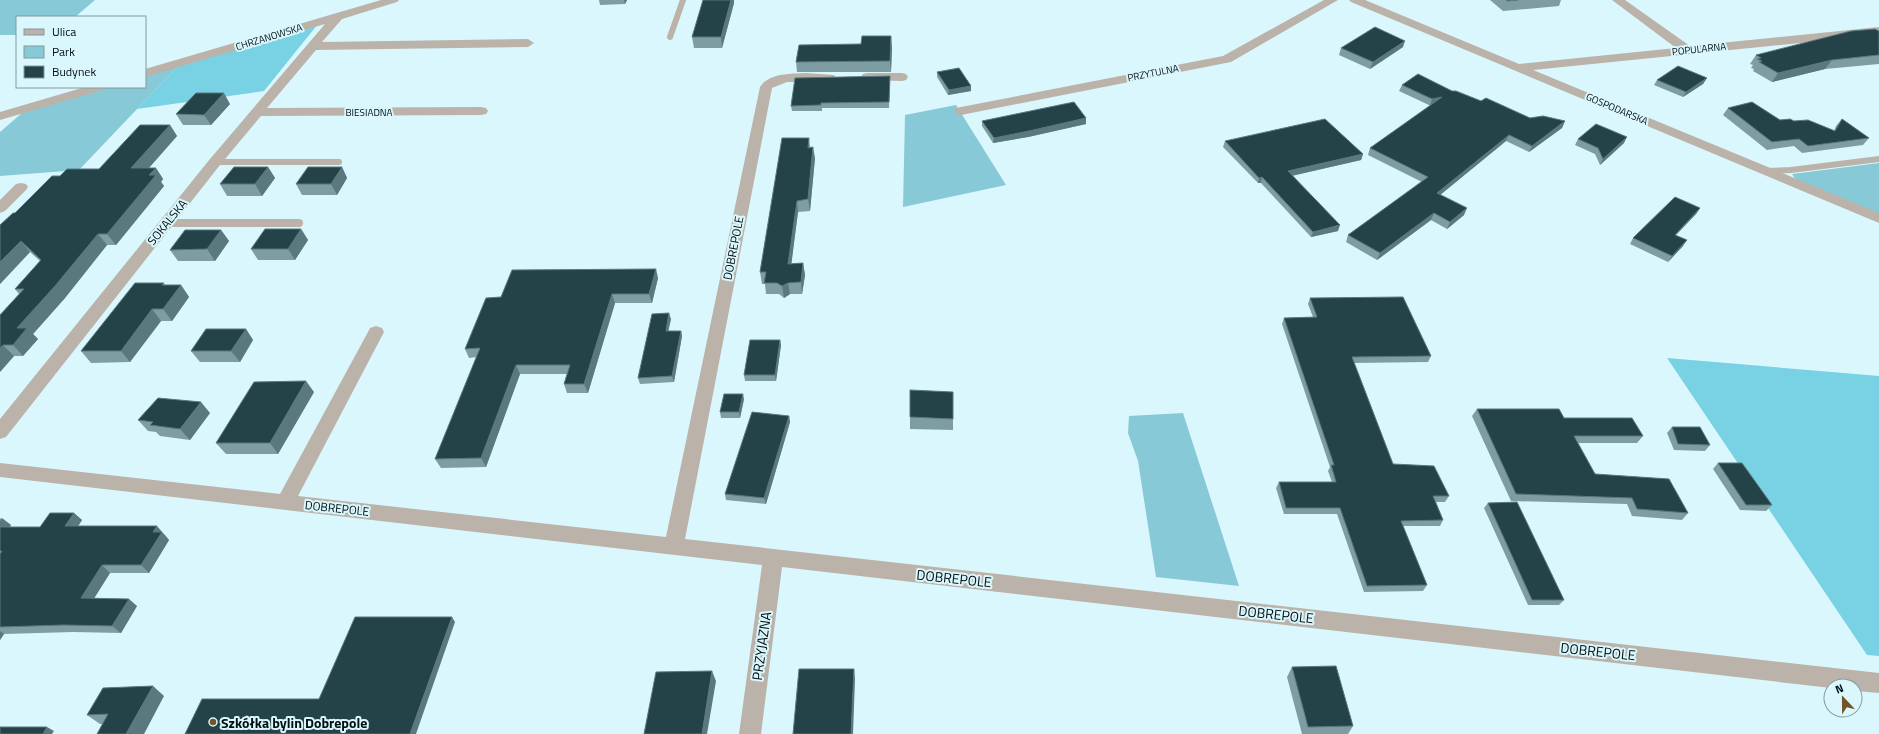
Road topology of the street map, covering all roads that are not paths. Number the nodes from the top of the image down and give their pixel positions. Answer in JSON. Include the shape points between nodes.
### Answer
{"nodes":[{"id":1,"x":392,"y":0,"type":"edge"},
{"id":2,"x":683,"y":0,"type":"edge"},
{"id":3,"x":1332,"y":0,"type":"edge"},
{"id":4,"x":1355,"y":0,"type":"edge"},
{"id":5,"x":1618,"y":0,"type":"edge"},
{"id":6,"x":338,"y":16,"type":"junction"},
{"id":7,"x":1879,"y":31,"type":"edge"},
{"id":8,"x":670,"y":37,"type":"dead end"},
{"id":9,"x":528,"y":43,"type":"dead end"},
{"id":10,"x":313,"y":46,"type":"junction"},
{"id":11,"x":1687,"y":50,"type":"junction"},
{"id":12,"x":1519,"y":68,"type":"junction"},
{"id":13,"x":146,"y":73,"type":"edge"},
{"id":14,"x":902,"y":77,"type":"dead end"},
{"id":15,"x":96,"y":88,"type":"edge"},
{"id":16,"x":481,"y":111,"type":"dead end"},
{"id":17,"x":961,"y":111,"type":"dead end"},
{"id":18,"x":256,"y":112,"type":"junction"},
{"id":19,"x":0,"y":116,"type":"edge"},
{"id":20,"x":1879,"y":159,"type":"edge"},
{"id":21,"x":215,"y":162,"type":"junction"},
{"id":22,"x":339,"y":162,"type":"dead end"},
{"id":23,"x":1767,"y":171,"type":"junction"},
{"id":24,"x":22,"y":187,"type":"dead end"},
{"id":25,"x":0,"y":208,"type":"edge"},
{"id":26,"x":1879,"y":218,"type":"edge"},
{"id":27,"x":298,"y":222,"type":"dead end"},
{"id":28,"x":166,"y":223,"type":"junction"},
{"id":29,"x":376,"y":332,"type":"dead end"},
{"id":30,"x":0,"y":432,"type":"edge"},
{"id":31,"x":0,"y":470,"type":"edge"},
{"id":32,"x":285,"y":502,"type":"junction"},
{"id":33,"x":674,"y":546,"type":"junction"},
{"id":34,"x":773,"y":558,"type":"junction"},
{"id":35,"x":1879,"y":683,"type":"edge"},
{"id":36,"x":750,"y":734,"type":"edge"}],
"edges":[{"from":1,"to":6,"type":"street","name":"CHRZANOWSKA"},
{"from":2,"to":8,"type":"lane"},
{"from":3,"to":17,"type":"street","name":"PRZYTULNA","via":[[1227,59]]},
{"from":4,"to":12,"type":"street","name":"GOSPODARSKA"},
{"from":5,"to":11,"type":"street"},
{"from":6,"to":10,"type":"street","name":"SOKALSKA"},
{"from":6,"to":13,"type":"street","name":"CHRZANOWSKA"},
{"from":7,"to":11,"type":"street","name":"POPULARNA"},
{"from":9,"to":10,"type":"street"},
{"from":10,"to":18,"type":"street","name":"SOKALSKA"},
{"from":11,"to":12,"type":"street","name":"POPULARNA"},
{"from":12,"to":23,"type":"street","name":"GOSPODARSKA"},
{"from":14,"to":33,"type":"street","name":"DOBREPOLE","via":[[780,78],[766,87]]},
{"from":15,"to":19,"type":"street"},
{"from":16,"to":18,"type":"street","name":"BIESIADNA"},
{"from":18,"to":21,"type":"street","name":"SOKALSKA"},
{"from":20,"to":23,"type":"lane"},
{"from":21,"to":22,"type":"lane"},
{"from":21,"to":28,"type":"street","name":"SOKALSKA"},
{"from":23,"to":26,"type":"street","name":"GOSPODARSKA"},
{"from":24,"to":25,"type":"street"},
{"from":27,"to":28,"type":"lane"},
{"from":28,"to":30,"type":"street","name":"SOKALSKA"},
{"from":29,"to":32,"type":"street"},
{"from":31,"to":32,"type":"street","name":"DOBREPOLE"},
{"from":32,"to":33,"type":"street","name":"DOBREPOLE"},
{"from":33,"to":34,"type":"street","name":"DOBREPOLE"},
{"from":34,"to":35,"type":"street","name":"DOBREPOLE"},
{"from":34,"to":36,"type":"street","name":"PRZYJAZNA"}]}
